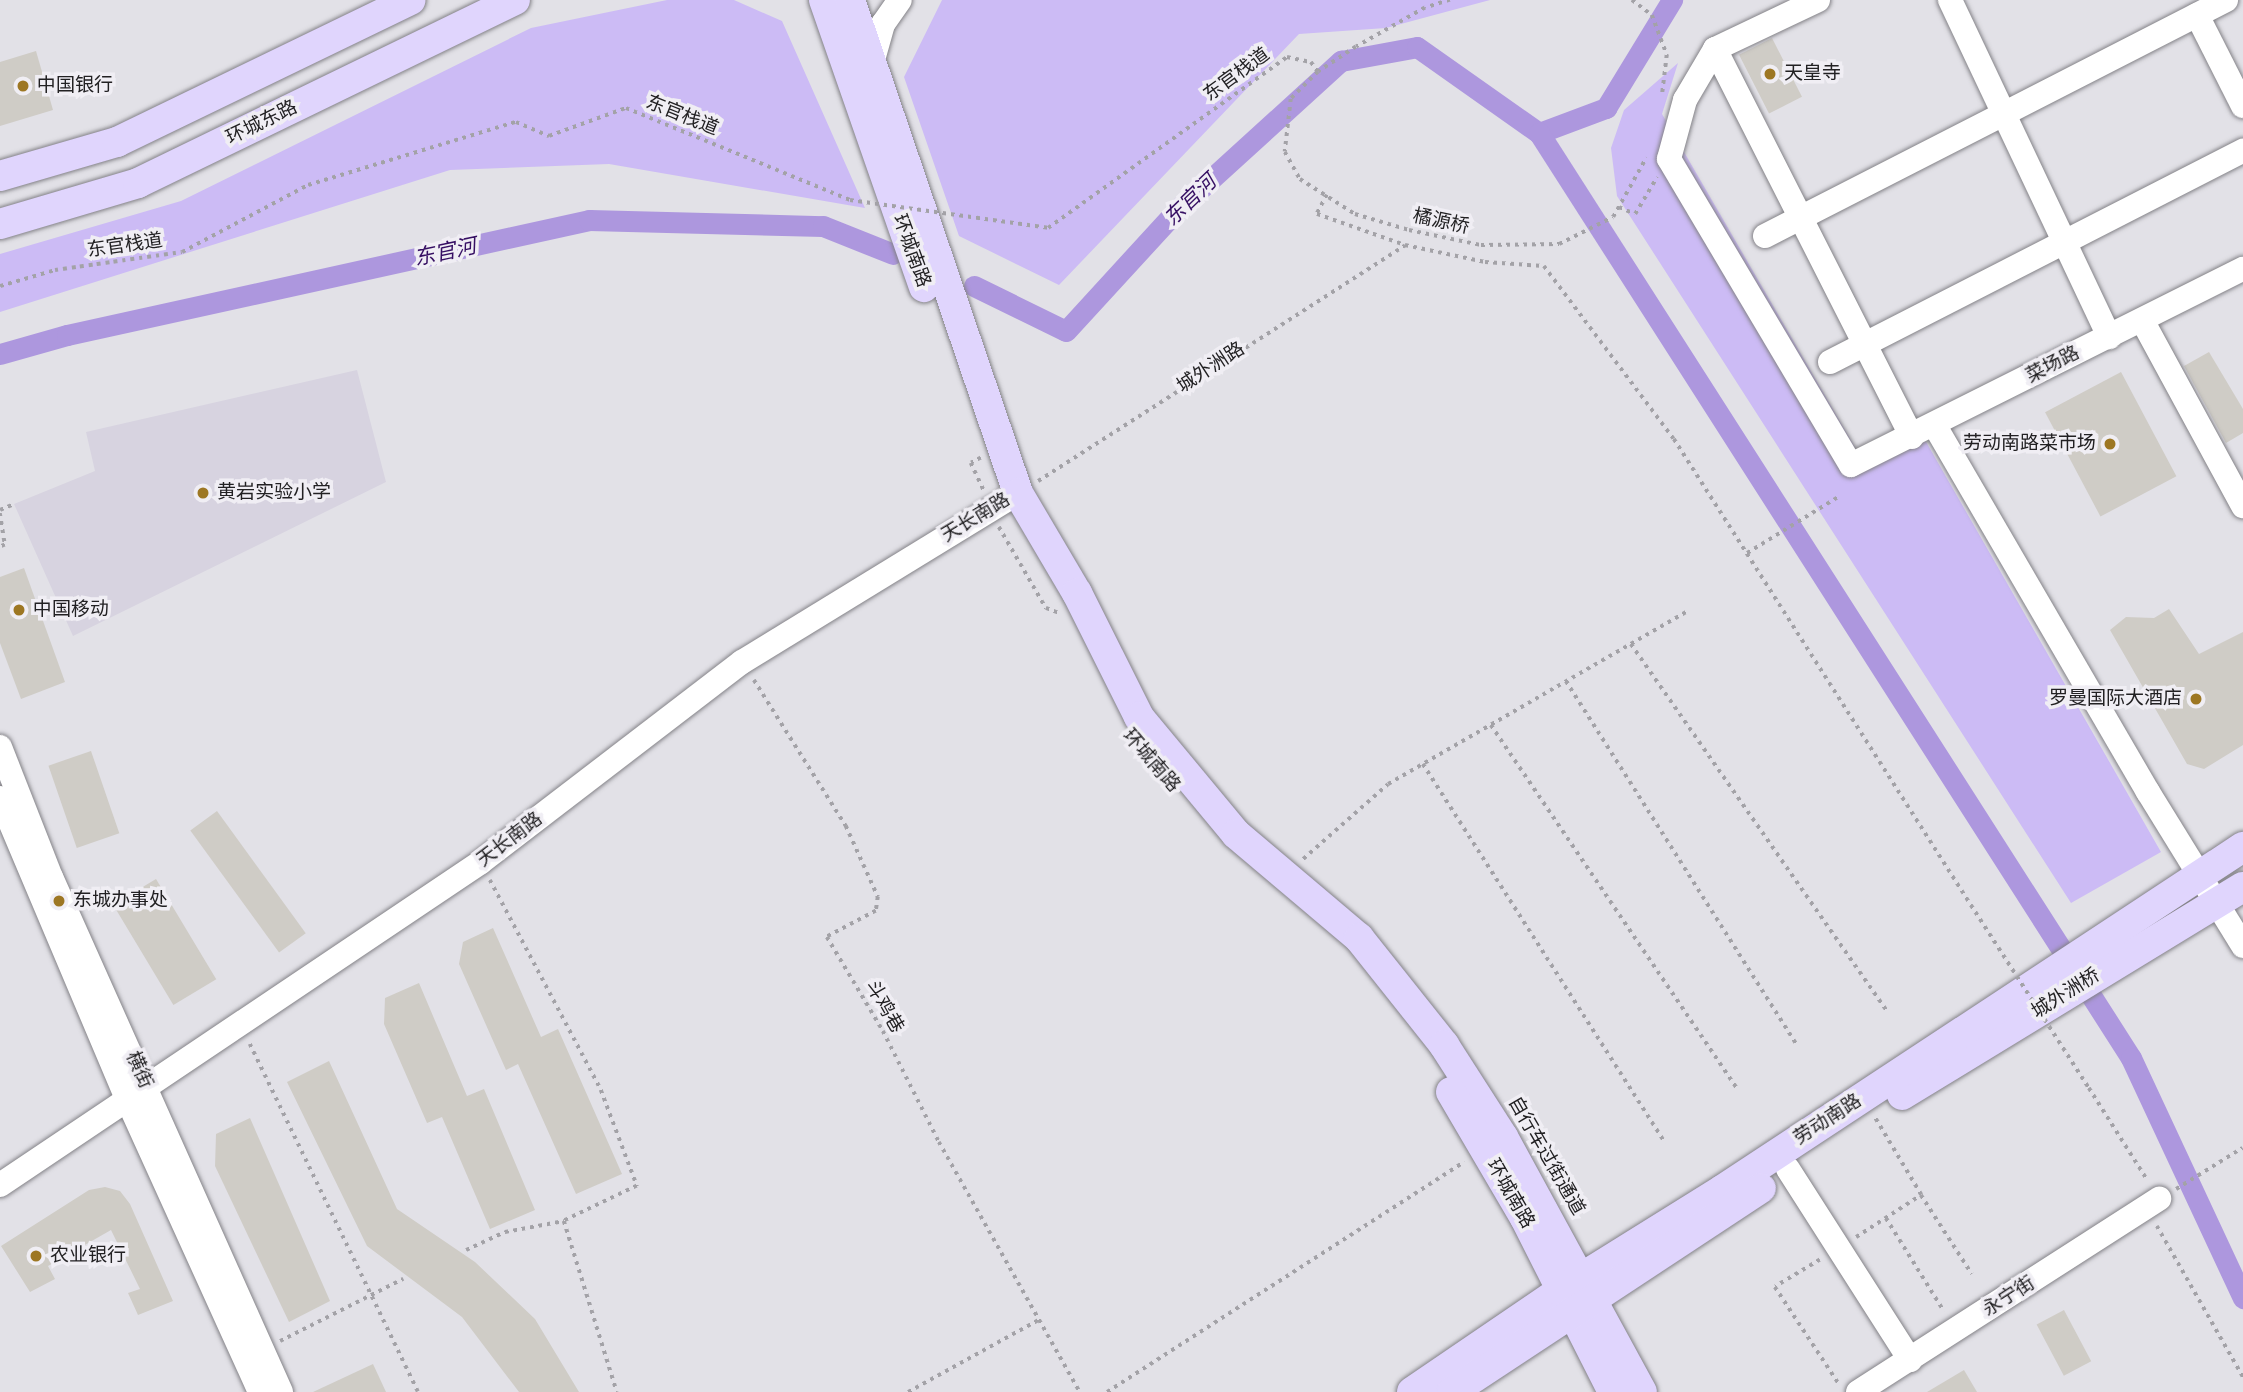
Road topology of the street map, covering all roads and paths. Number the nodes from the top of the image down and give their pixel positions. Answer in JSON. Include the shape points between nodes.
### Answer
{"nodes":[{"id":1,"x":411,"y":0,"type":"edge"},
{"id":2,"x":515,"y":0,"type":"edge"},
{"id":3,"x":824,"y":0,"type":"edge"},
{"id":4,"x":850,"y":0,"type":"edge"},
{"id":5,"x":900,"y":0,"type":"edge"},
{"id":6,"x":1450,"y":0,"type":"edge"},
{"id":7,"x":1632,"y":0,"type":"edge"},
{"id":8,"x":1818,"y":0,"type":"edge"},
{"id":9,"x":1950,"y":0,"type":"edge"},
{"id":10,"x":2226,"y":0,"type":"edge"},
{"id":11,"x":2197,"y":15,"type":"junction"},
{"id":12,"x":1715,"y":49,"type":"junction"},
{"id":13,"x":871,"y":67,"type":"junction"},
{"id":14,"x":1318,"y":72,"type":"junction"},
{"id":15,"x":2243,"y":106,"type":"edge"},
{"id":16,"x":1661,"y":107,"type":"dead end"},
{"id":17,"x":2003,"y":117,"type":"junction"},
{"id":18,"x":2243,"y":151,"type":"edge"},
{"id":19,"x":1658,"y":156,"type":"junction"},
{"id":20,"x":0,"y":176,"type":"edge"},
{"id":21,"x":1326,"y":195,"type":"junction"},
{"id":22,"x":1619,"y":207,"type":"junction"},
{"id":23,"x":1800,"y":216,"type":"junction"},
{"id":24,"x":0,"y":224,"type":"edge"},
{"id":25,"x":1765,"y":236,"type":"dead end"},
{"id":26,"x":2064,"y":242,"type":"junction"},
{"id":27,"x":1405,"y":245,"type":"junction"},
{"id":28,"x":2243,"y":269,"type":"edge"},
{"id":29,"x":0,"y":286,"type":"edge"},
{"id":30,"x":2142,"y":320,"type":"junction"},
{"id":31,"x":2109,"y":337,"type":"junction"},
{"id":32,"x":1867,"y":347,"type":"junction"},
{"id":33,"x":1830,"y":362,"type":"dead end"},
{"id":34,"x":1936,"y":426,"type":"junction"},
{"id":35,"x":1912,"y":437,"type":"junction"},
{"id":36,"x":1011,"y":496,"type":"junction"},
{"id":37,"x":1838,"y":498,"type":"dead end"},
{"id":38,"x":14,"y":504,"type":"dead end"},
{"id":39,"x":2243,"y":506,"type":"edge"},
{"id":40,"x":0,"y":512,"type":"edge"},
{"id":41,"x":0,"y":547,"type":"edge"},
{"id":42,"x":1747,"y":553,"type":"junction"},
{"id":43,"x":1688,"y":611,"type":"dead end"},
{"id":44,"x":1631,"y":644,"type":"junction"},
{"id":45,"x":742,"y":662,"type":"junction"},
{"id":46,"x":1566,"y":681,"type":"junction"},
{"id":47,"x":1491,"y":725,"type":"junction"},
{"id":48,"x":0,"y":747,"type":"edge"},
{"id":49,"x":1423,"y":764,"type":"junction"},
{"id":50,"x":0,"y":798,"type":"edge"},
{"id":51,"x":2243,"y":847,"type":"edge"},
{"id":52,"x":481,"y":862,"type":"junction"},
{"id":53,"x":1288,"y":873,"type":"junction"},
{"id":54,"x":2202,"y":875,"type":"junction"},
{"id":55,"x":2231,"y":895,"type":"edge"},
{"id":56,"x":2243,"y":946,"type":"edge"},
{"id":57,"x":2102,"y":957,"type":"junction"},
{"id":58,"x":1886,"y":1010,"type":"dead end"},
{"id":59,"x":2017,"y":1010,"type":"junction"},
{"id":60,"x":240,"y":1025,"type":"junction"},
{"id":61,"x":1797,"y":1045,"type":"dead end"},
{"id":62,"x":1737,"y":1088,"type":"dead end"},
{"id":63,"x":138,"y":1095,"type":"junction"},
{"id":64,"x":1872,"y":1113,"type":"junction"},
{"id":65,"x":1665,"y":1143,"type":"dead end"},
{"id":66,"x":2242,"y":1148,"type":"edge"},
{"id":67,"x":1485,"y":1149,"type":"junction"},
{"id":68,"x":1788,"y":1169,"type":"junction"},
{"id":69,"x":0,"y":1185,"type":"edge"},
{"id":70,"x":1921,"y":1195,"type":"junction"},
{"id":71,"x":2159,"y":1199,"type":"junction"},
{"id":72,"x":1886,"y":1218,"type":"junction"},
{"id":73,"x":564,"y":1221,"type":"junction"},
{"id":74,"x":1838,"y":1249,"type":"junction"},
{"id":75,"x":466,"y":1250,"type":"dead end"},
{"id":76,"x":1972,"y":1274,"type":"dead end"},
{"id":77,"x":403,"y":1279,"type":"dead end"},
{"id":78,"x":374,"y":1293,"type":"junction"},
{"id":79,"x":1576,"y":1296,"type":"junction"},
{"id":80,"x":1040,"y":1319,"type":"junction"},
{"id":81,"x":1956,"y":1331,"type":"junction"},
{"id":82,"x":262,"y":1350,"type":"junction"},
{"id":83,"x":1910,"y":1360,"type":"junction"},
{"id":84,"x":2243,"y":1377,"type":"edge"},
{"id":85,"x":260,"y":1392,"type":"edge"},
{"id":86,"x":281,"y":1392,"type":"edge"},
{"id":87,"x":418,"y":1392,"type":"edge"},
{"id":88,"x":617,"y":1392,"type":"edge"},
{"id":89,"x":908,"y":1392,"type":"edge"},
{"id":90,"x":1080,"y":1392,"type":"edge"},
{"id":91,"x":1107,"y":1392,"type":"edge"},
{"id":92,"x":1412,"y":1392,"type":"edge"},
{"id":93,"x":1452,"y":1392,"type":"edge"},
{"id":94,"x":1613,"y":1392,"type":"edge"},
{"id":95,"x":1642,"y":1392,"type":"edge"},
{"id":96,"x":1844,"y":1392,"type":"edge"},
{"id":97,"x":1858,"y":1392,"type":"edge"}],
"edges":[{"from":1,"to":20,"type":"main road","via":[[117,142]]},
{"from":2,"to":24,"type":"main road","name":"环城东路","via":[[138,184]]},
{"from":3,"to":36,"type":"main road","name":"环城南路","via":[[976,432]]},
{"from":4,"to":13,"type":"main road"},
{"from":5,"to":13,"type":"street","via":[[884,24]]},
{"from":6,"to":14,"type":"path","name":"橘源桥","via":[[1425,8]]},
{"from":7,"to":16,"type":"path","via":[[1652,15],[1667,55]]},
{"from":8,"to":12,"type":"street"},
{"from":9,"to":17,"type":"street"},
{"from":10,"to":11,"type":"street"},
{"from":11,"to":15,"type":"street"},
{"from":11,"to":17,"type":"street"},
{"from":12,"to":19,"type":"street"},
{"from":12,"to":23,"type":"street"},
{"from":13,"to":36,"type":"main road"},
{"from":14,"to":21,"type":"path","name":"橘源桥","via":[[1291,99],[1285,152],[1300,178]]},
{"from":14,"to":29,"type":"path","name":"东官栈道","bridge":true,"via":[[1311,62],[1287,57],[1048,228],[850,200],[626,108],[549,136],[516,122],[308,185],[182,252],[55,270]]},
{"from":17,"to":23,"type":"street"},
{"from":17,"to":26,"type":"street"},
{"from":18,"to":26,"type":"street"},
{"from":19,"to":22,"type":"path","name":"橘源桥"},
{"from":19,"to":22,"type":"path","via":[[1635,214]]},
{"from":19,"to":35,"type":"street","name":"菜场路","via":[[1851,465]]},
{"from":21,"to":22,"type":"path","name":"橘源桥","via":[[1355,214],[1481,245],[1559,244],[1613,217]]},
{"from":21,"to":27,"type":"path","via":[[1317,214]]},
{"from":23,"to":25,"type":"street"},
{"from":23,"to":32,"type":"street"},
{"from":26,"to":31,"type":"street"},
{"from":26,"to":32,"type":"street"},
{"from":27,"to":36,"type":"path","name":"城外洲路"},
{"from":27,"to":42,"type":"path","via":[[1485,262],[1544,266],[1674,439]]},
{"from":28,"to":30,"type":"street","name":"菜场路"},
{"from":30,"to":31,"type":"street","name":"菜场路"},
{"from":30,"to":39,"type":"street"},
{"from":31,"to":34,"type":"street","name":"菜场路"},
{"from":32,"to":33,"type":"street"},
{"from":32,"to":35,"type":"street"},
{"from":34,"to":35,"type":"street","name":"菜场路"},
{"from":34,"to":54,"type":"street","via":[[2148,792]]},
{"from":36,"to":45,"type":"street","name":"天长南路"},
{"from":36,"to":53,"type":"main road","via":[[1077,593],[1139,717],[1236,834]]},
{"from":36,"to":67,"type":"main road","name":"环城南路","via":[[1121,727],[1222,843],[1276,884],[1345,952],[1419,1042]]},
{"from":37,"to":42,"type":"path"},
{"from":38,"to":40,"type":"path"},
{"from":40,"to":41,"type":"path","via":[[5,545]]},
{"from":42,"to":71,"type":"path","bridge":true},
{"from":43,"to":44,"type":"path"},
{"from":44,"to":46,"type":"path"},
{"from":44,"to":58,"type":"path"},
{"from":45,"to":52,"type":"street","name":"天长南路"},
{"from":45,"to":80,"type":"path","name":"斗鸡巷","via":[[846,826],[878,897],[876,911],[827,937]]},
{"from":46,"to":47,"type":"path"},
{"from":46,"to":61,"type":"path"},
{"from":47,"to":49,"type":"path"},
{"from":47,"to":62,"type":"path"},
{"from":48,"to":63,"type":"street","name":"横街"},
{"from":49,"to":53,"type":"path","via":[[1388,784]]},
{"from":49,"to":65,"type":"path"},
{"from":50,"to":63,"type":"street","name":"横街"},
{"from":51,"to":54,"type":"main road"},
{"from":52,"to":60,"type":"street","name":"天长南路"},
{"from":52,"to":73,"type":"path","via":[[601,1090],[637,1186]]},
{"from":53,"to":79,"type":"main road","via":[[1359,938],[1444,1045],[1503,1137]]},
{"from":54,"to":55,"type":"street"},
{"from":54,"to":57,"type":"main road"},
{"from":55,"to":56,"type":"street"},
{"from":55,"to":57,"type":"main road"},
{"from":57,"to":59,"type":"main road","name":"城外洲桥"},
{"from":59,"to":64,"type":"main road","name":"劳动南路"},
{"from":59,"to":79,"type":"main road","name":"劳动南路"},
{"from":60,"to":63,"type":"street","name":"天长南路"},
{"from":60,"to":78,"type":"path"},
{"from":63,"to":69,"type":"street","name":"天长南路"},
{"from":63,"to":82,"type":"street","name":"横街"},
{"from":63,"to":85,"type":"street","name":"横街"},
{"from":64,"to":68,"type":"main road","name":"劳动南路"},
{"from":64,"to":70,"type":"path"},
{"from":66,"to":71,"type":"path"},
{"from":67,"to":79,"type":"main road","name":"环城南路"},
{"from":67,"to":91,"type":"path"},
{"from":68,"to":74,"type":"street"},
{"from":68,"to":79,"type":"main road","name":"劳动南路"},
{"from":70,"to":72,"type":"path"},
{"from":70,"to":76,"type":"path"},
{"from":71,"to":81,"type":"street","name":"永宁街"},
{"from":71,"to":84,"type":"path","via":[[2153,1218]]},
{"from":72,"to":74,"type":"path"},
{"from":72,"to":81,"type":"path"},
{"from":73,"to":75,"type":"path","via":[[505,1232]]},
{"from":73,"to":88,"type":"path"},
{"from":74,"to":83,"type":"street"},
{"from":74,"to":96,"type":"path","via":[[1775,1287]]},
{"from":77,"to":78,"type":"path"},
{"from":78,"to":82,"type":"path"},
{"from":78,"to":87,"type":"path"},
{"from":79,"to":92,"type":"main road","name":"劳动南路"},
{"from":79,"to":93,"type":"main road","name":"劳动南路"},
{"from":79,"to":94,"type":"main road","name":"环城南路"},
{"from":79,"to":95,"type":"main road"},
{"from":80,"to":89,"type":"path"},
{"from":80,"to":90,"type":"path","name":"斗鸡巷"},
{"from":81,"to":83,"type":"street","name":"永宁街"},
{"from":82,"to":86,"type":"street","name":"横街"},
{"from":83,"to":97,"type":"street","name":"永宁街"}]}
